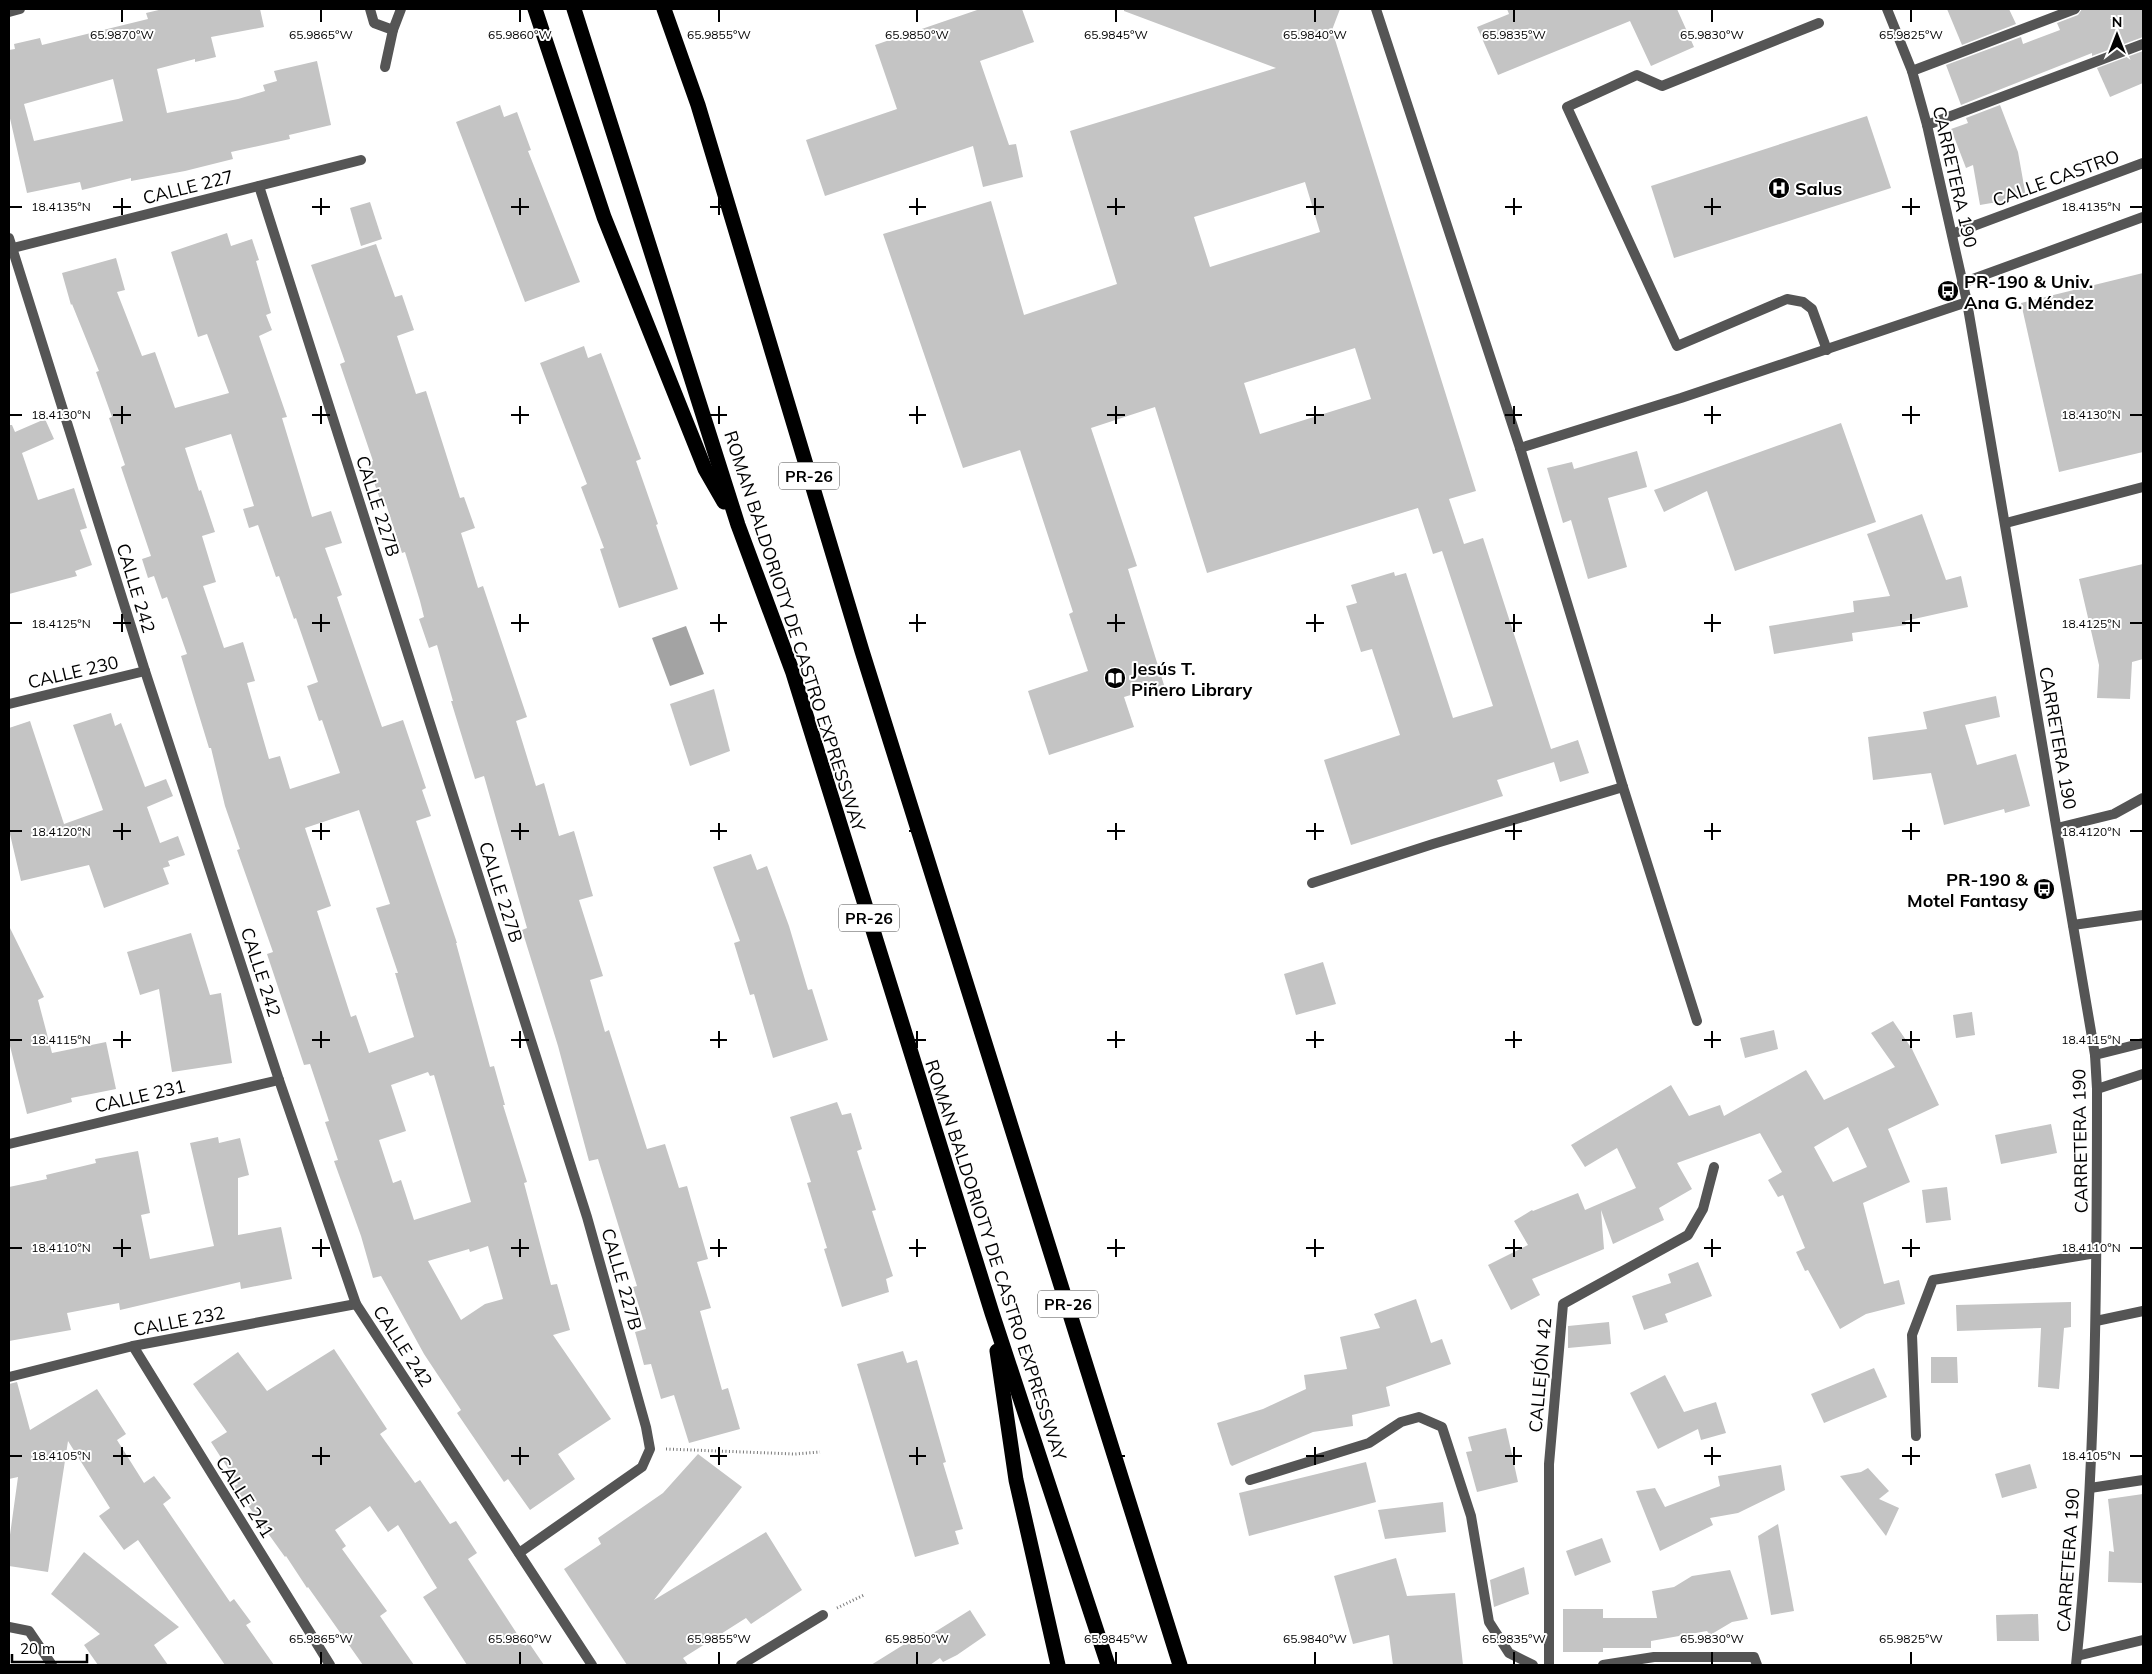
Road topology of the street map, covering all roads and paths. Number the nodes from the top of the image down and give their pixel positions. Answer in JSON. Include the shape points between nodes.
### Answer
{"nodes":[{"id":1,"x":20,"y":9,"type":"edge"},
{"id":2,"x":370,"y":9,"type":"edge"},
{"id":3,"x":401,"y":9,"type":"edge"},
{"id":4,"x":535,"y":9,"type":"edge"},
{"id":5,"x":574,"y":9,"type":"edge"},
{"id":6,"x":664,"y":9,"type":"edge"},
{"id":7,"x":1376,"y":9,"type":"edge"},
{"id":8,"x":1888,"y":9,"type":"edge"},
{"id":9,"x":2075,"y":9,"type":"edge"},
{"id":10,"x":9,"y":12,"type":"edge"},
{"id":11,"x":1819,"y":23,"type":"dead end"},
{"id":12,"x":392,"y":30,"type":"junction"},
{"id":13,"x":2143,"y":44,"type":"edge"},
{"id":14,"x":385,"y":67,"type":"dead end"},
{"id":15,"x":1912,"y":71,"type":"junction"},
{"id":16,"x":1927,"y":125,"type":"junction"},
{"id":17,"x":361,"y":160,"type":"dead end"},
{"id":18,"x":2143,"y":163,"type":"edge"},
{"id":19,"x":259,"y":186,"type":"junction"},
{"id":20,"x":2143,"y":217,"type":"edge"},
{"id":21,"x":1952,"y":234,"type":"junction"},
{"id":22,"x":10,"y":245,"type":"edge"},
{"id":23,"x":1962,"y":283,"type":"junction"},
{"id":24,"x":1967,"y":302,"type":"junction"},
{"id":25,"x":1826,"y":350,"type":"junction"},
{"id":26,"x":1520,"y":448,"type":"junction"},
{"id":27,"x":2143,"y":487,"type":"edge"},
{"id":28,"x":2006,"y":523,"type":"junction"},
{"id":29,"x":738,"y":525,"type":"junction"},
{"id":30,"x":145,"y":672,"type":"junction"},
{"id":31,"x":9,"y":704,"type":"edge"},
{"id":32,"x":1623,"y":787,"type":"junction"},
{"id":33,"x":2143,"y":798,"type":"edge"},
{"id":34,"x":2057,"y":828,"type":"junction"},
{"id":35,"x":1312,"y":883,"type":"dead end"},
{"id":36,"x":2143,"y":915,"type":"edge"},
{"id":37,"x":2073,"y":925,"type":"junction"},
{"id":38,"x":1697,"y":1021,"type":"dead end"},
{"id":39,"x":2143,"y":1042,"type":"edge"},
{"id":40,"x":2095,"y":1055,"type":"junction"},
{"id":41,"x":2143,"y":1074,"type":"edge"},
{"id":42,"x":279,"y":1080,"type":"junction"},
{"id":43,"x":2097,"y":1089,"type":"junction"},
{"id":44,"x":9,"y":1144,"type":"edge"},
{"id":45,"x":1714,"y":1167,"type":"dead end"},
{"id":46,"x":2096,"y":1253,"type":"junction"},
{"id":47,"x":356,"y":1304,"type":"junction"},
{"id":48,"x":2143,"y":1311,"type":"edge"},
{"id":49,"x":992,"y":1313,"type":"junction"},
{"id":50,"x":2096,"y":1321,"type":"junction"},
{"id":51,"x":132,"y":1346,"type":"junction"},
{"id":52,"x":9,"y":1377,"type":"edge"},
{"id":53,"x":1916,"y":1436,"type":"dead end"},
{"id":54,"x":650,"y":1449,"type":"junction"},
{"id":55,"x":820,"y":1452,"type":"dead end"},
{"id":56,"x":1250,"y":1480,"type":"dead end"},
{"id":57,"x":2143,"y":1480,"type":"edge"},
{"id":58,"x":2090,"y":1488,"type":"junction"},
{"id":59,"x":519,"y":1553,"type":"junction"},
{"id":60,"x":864,"y":1595,"type":"dead end"},
{"id":61,"x":823,"y":1615,"type":"joint"},
{"id":62,"x":9,"y":1627,"type":"edge"},
{"id":63,"x":2143,"y":1640,"type":"edge"},
{"id":64,"x":2077,"y":1660,"type":"edge"},
{"id":65,"x":52,"y":1665,"type":"edge"},
{"id":66,"x":330,"y":1665,"type":"edge"},
{"id":67,"x":592,"y":1665,"type":"edge"},
{"id":68,"x":741,"y":1665,"type":"edge"},
{"id":69,"x":1058,"y":1665,"type":"edge"},
{"id":70,"x":1108,"y":1665,"type":"edge"},
{"id":71,"x":1180,"y":1665,"type":"edge"},
{"id":72,"x":1533,"y":1665,"type":"edge"},
{"id":73,"x":1549,"y":1665,"type":"edge"},
{"id":74,"x":1603,"y":1665,"type":"edge"},
{"id":75,"x":1757,"y":1665,"type":"edge"}],
"edges":[{"from":1,"to":10,"type":"street"},
{"from":2,"to":12,"type":"street","via":[[374,23]]},
{"from":3,"to":12,"type":"street"},
{"from":4,"to":29,"type":"highway","via":[[604,217],[705,470]]},
{"from":5,"to":29,"type":"highway","name":"ROMAN BALDORIOTY DE CASTRO EXPRESSWAY","number":"PR-26"},
{"from":6,"to":71,"type":"highway","number":"PR-26","via":[[698,106],[862,651]]},
{"from":7,"to":26,"type":"street"},
{"from":8,"to":15,"type":"street","name":"CARRETERA 190"},
{"from":9,"to":15,"type":"street"},
{"from":11,"to":25,"type":"street","via":[[1662,86],[1637,76],[1566,107],[1677,346],[1787,299],[1794,299],[1812,309]]},
{"from":12,"to":14,"type":"street"},
{"from":13,"to":16,"type":"street"},
{"from":15,"to":16,"type":"street","name":"CARRETERA 190"},
{"from":16,"to":21,"type":"street","name":"CARRETERA 190"},
{"from":17,"to":19,"type":"street","name":"CALLE 227"},
{"from":18,"to":21,"type":"street","name":"CALLE CASTRO"},
{"from":19,"to":22,"type":"street","name":"CALLE 227"},
{"from":19,"to":54,"type":"street","name":"CALLE 227B","via":[[587,1217]]},
{"from":20,"to":23,"type":"street"},
{"from":21,"to":23,"type":"street","name":"CARRETERA 190"},
{"from":22,"to":30,"type":"street","name":"CALLE 242"},
{"from":23,"to":24,"type":"street","name":"CARRETERA 190"},
{"from":24,"to":25,"type":"street"},
{"from":24,"to":28,"type":"street","name":"CARRETERA 190"},
{"from":25,"to":26,"type":"street"},
{"from":26,"to":32,"type":"street"},
{"from":27,"to":28,"type":"street"},
{"from":28,"to":34,"type":"street","name":"CARRETERA 190"},
{"from":29,"to":49,"type":"highway","name":"ROMAN BALDORIOTY DE CASTRO EXPRESSWAY","number":"PR-26","via":[[793,673]]},
{"from":30,"to":31,"type":"street","name":"CALLE 230"},
{"from":30,"to":42,"type":"street","name":"CALLE 242"},
{"from":32,"to":35,"type":"street"},
{"from":32,"to":38,"type":"street"},
{"from":33,"to":34,"type":"street","via":[[2114,814]]},
{"from":34,"to":37,"type":"street","name":"CARRETERA 190"},
{"from":36,"to":37,"type":"street"},
{"from":37,"to":40,"type":"street","name":"CARRETERA 190"},
{"from":39,"to":40,"type":"street"},
{"from":40,"to":43,"type":"street","name":"CARRETERA 190"},
{"from":41,"to":43,"type":"street"},
{"from":42,"to":44,"type":"street","name":"CALLE 231"},
{"from":42,"to":47,"type":"street","name":"CALLE 242"},
{"from":43,"to":46,"type":"street","name":"CARRETERA 190"},
{"from":45,"to":73,"type":"street","name":"CALLEJÓN 42","via":[[1703,1209],[1688,1235],[1562,1304],[1549,1464]]},
{"from":46,"to":50,"type":"street","name":"CARRETERA 190"},
{"from":46,"to":53,"type":"street","via":[[1933,1280],[1912,1335]]},
{"from":47,"to":51,"type":"street","name":"CALLE 232"},
{"from":47,"to":59,"type":"street","name":"CALLE 242"},
{"from":48,"to":50,"type":"street"},
{"from":49,"to":69,"type":"highway","via":[[1016,1480]]},
{"from":49,"to":70,"type":"highway","name":"ROMAN BALDORIOTY DE CASTRO EXPRESSWAY","number":"PR-26"},
{"from":50,"to":58,"type":"street","name":"CARRETERA 190"},
{"from":51,"to":52,"type":"street","name":"CALLE 232"},
{"from":51,"to":66,"type":"street","name":"CALLE 241"},
{"from":54,"to":55,"type":"path"},
{"from":54,"to":59,"type":"street","via":[[642,1467]]},
{"from":56,"to":72,"type":"street","via":[[1368,1443],[1401,1422],[1419,1416],[1442,1427],[1472,1516],[1489,1622],[1509,1653]]},
{"from":57,"to":58,"type":"street"},
{"from":58,"to":64,"type":"street","name":"CARRETERA 190"},
{"from":59,"to":67,"type":"street","name":"CALLE 242"},
{"from":60,"to":61,"type":"path"},
{"from":61,"to":68,"type":"street"},
{"from":62,"to":65,"type":"street","via":[[29,1631]]},
{"from":63,"to":64,"type":"street"},
{"from":74,"to":75,"type":"street","via":[[1654,1657],[1754,1657]]}]}
